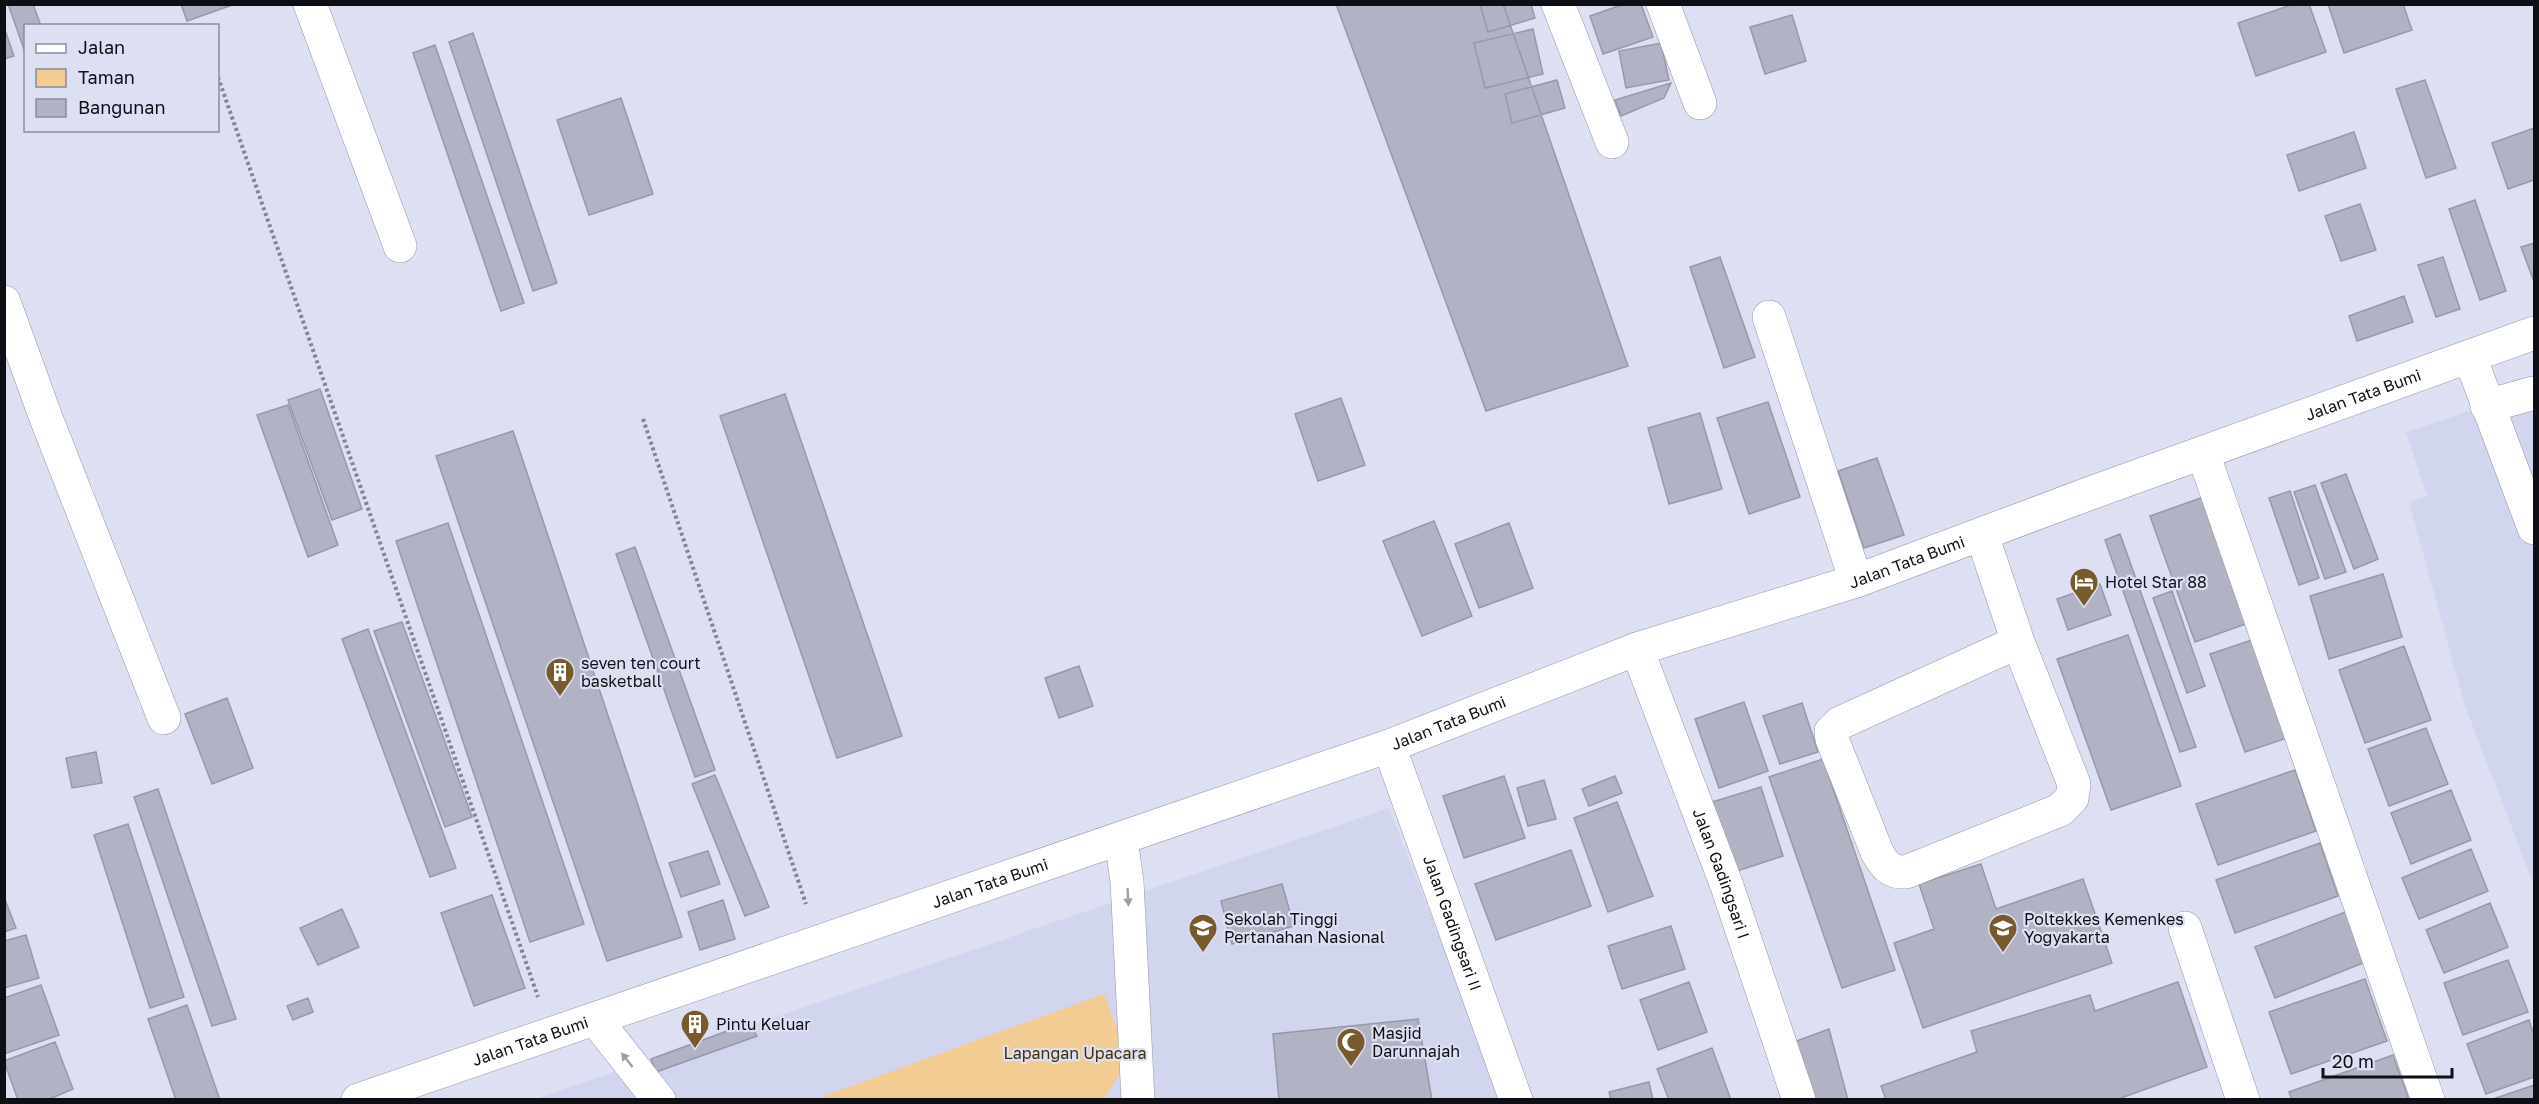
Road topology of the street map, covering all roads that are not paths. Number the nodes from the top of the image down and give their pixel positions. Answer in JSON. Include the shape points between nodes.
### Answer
{"nodes":[{"id":1,"x":310,"y":4,"type":"edge"},
{"id":2,"x":1558,"y":4,"type":"edge"},
{"id":3,"x":1663,"y":4,"type":"edge"},
{"id":4,"x":1700,"y":103,"type":"dead end"},
{"id":5,"x":1612,"y":142,"type":"dead end"},
{"id":6,"x":400,"y":246,"type":"dead end"},
{"id":7,"x":4,"y":302,"type":"edge"},
{"id":8,"x":1769,"y":317,"type":"dead end"},
{"id":9,"x":2535,"y":333,"type":"edge"},
{"id":10,"x":2470,"y":357,"type":"junction"},
{"id":11,"x":2535,"y":393,"type":"edge"},
{"id":12,"x":2487,"y":406,"type":"junction"},
{"id":13,"x":2203,"y":453,"type":"junction"},
{"id":14,"x":2535,"y":528,"type":"edge"},
{"id":15,"x":1982,"y":535,"type":"junction"},
{"id":16,"x":1856,"y":581,"type":"junction"},
{"id":17,"x":2018,"y":642,"type":"junction"},
{"id":18,"x":1637,"y":649,"type":"junction"},
{"id":19,"x":164,"y":718,"type":"dead end"},
{"id":20,"x":1389,"y":746,"type":"junction"},
{"id":21,"x":1121,"y":839,"type":"junction"},
{"id":22,"x":2185,"y":928,"type":"dead end"},
{"id":23,"x":595,"y":1019,"type":"junction"},
{"id":24,"x":358,"y":1100,"type":"edge"},
{"id":25,"x":659,"y":1100,"type":"edge"},
{"id":26,"x":1138,"y":1100,"type":"edge"},
{"id":27,"x":1516,"y":1100,"type":"edge"},
{"id":28,"x":1799,"y":1100,"type":"edge"},
{"id":29,"x":2243,"y":1100,"type":"edge"},
{"id":30,"x":2428,"y":1100,"type":"edge"}],
"edges":[{"from":1,"to":6,"type":"street"},
{"from":2,"to":5,"type":"street"},
{"from":3,"to":4,"type":"street"},
{"from":7,"to":19,"type":"street"},
{"from":8,"to":16,"type":"street"},
{"from":9,"to":10,"type":"street","name":"Jalan Tata Bumi"},
{"from":10,"to":12,"type":"street"},
{"from":10,"to":13,"type":"street","name":"Jalan Tata Bumi"},
{"from":11,"to":12,"type":"street"},
{"from":12,"to":14,"type":"street"},
{"from":13,"to":15,"type":"street","name":"Jalan Tata Bumi"},
{"from":13,"to":30,"type":"street"},
{"from":15,"to":16,"type":"street","name":"Jalan Tata Bumi"},
{"from":15,"to":17,"type":"street"},
{"from":16,"to":18,"type":"street","name":"Jalan Tata Bumi"},
{"from":17,"to":17,"type":"street","via":[[2074,784],[2072,798],[2060,810],[1896,873],[1884,866],[1877,852],[1832,732],[1839,723]]},
{"from":18,"to":20,"type":"street","name":"Jalan Tata Bumi"},
{"from":18,"to":28,"type":"street","name":"Jalan Gadingsari I","via":[[1727,886]]},
{"from":20,"to":21,"type":"street","name":"Jalan Tata Bumi"},
{"from":20,"to":27,"type":"street","name":"Jalan Gadingsari II"},
{"from":21,"to":23,"type":"street","name":"Jalan Tata Bumi"},
{"from":21,"to":26,"type":"street","one_way":true,"via":[[1127,881]]},
{"from":22,"to":29,"type":"street"},
{"from":23,"to":24,"type":"street","name":"Jalan Tata Bumi"},
{"from":25,"to":23,"type":"street","one_way":true}]}
